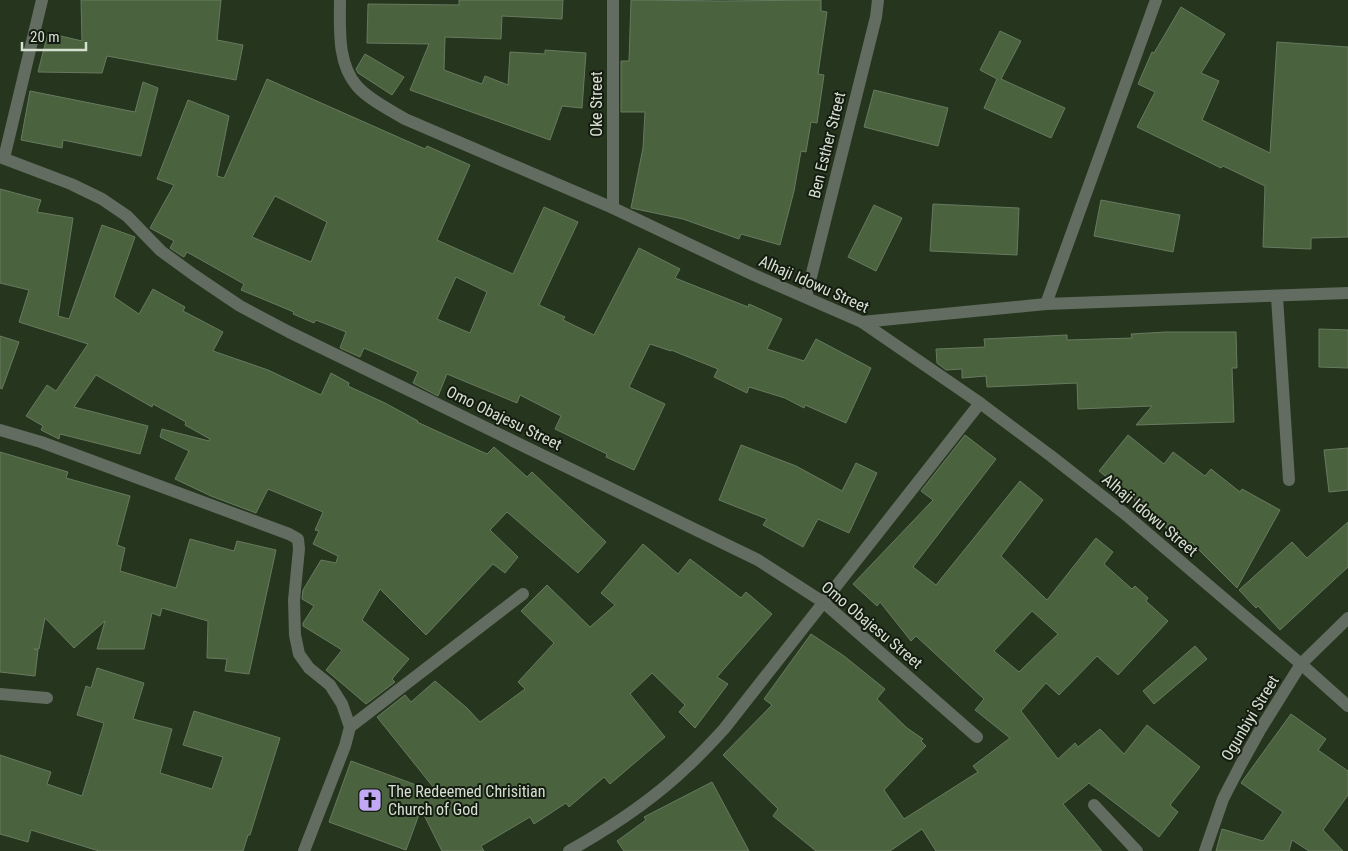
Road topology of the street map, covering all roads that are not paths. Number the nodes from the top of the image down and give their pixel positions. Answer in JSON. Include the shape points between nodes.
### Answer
{"nodes":[{"id":1,"x":42,"y":0,"type":"edge"},
{"id":2,"x":340,"y":0,"type":"edge"},
{"id":3,"x":613,"y":0,"type":"edge"},
{"id":4,"x":878,"y":0,"type":"edge"},
{"id":5,"x":1156,"y":0,"type":"edge"},
{"id":6,"x":2,"y":157,"type":"edge"},
{"id":7,"x":613,"y":208,"type":"junction"},
{"id":8,"x":1348,"y":294,"type":"edge"},
{"id":9,"x":806,"y":297,"type":"junction"},
{"id":10,"x":1277,"y":297,"type":"junction"},
{"id":11,"x":1046,"y":304,"type":"junction"},
{"id":12,"x":862,"y":322,"type":"junction"},
{"id":13,"x":980,"y":403,"type":"junction"},
{"id":14,"x":0,"y":430,"type":"edge"},
{"id":15,"x":1289,"y":480,"type":"dead end"},
{"id":16,"x":523,"y":594,"type":"dead end"},
{"id":17,"x":823,"y":602,"type":"junction"},
{"id":18,"x":1348,"y":618,"type":"edge"},
{"id":19,"x":1301,"y":664,"type":"junction"},
{"id":20,"x":0,"y":694,"type":"edge"},
{"id":21,"x":47,"y":698,"type":"dead end"},
{"id":22,"x":1348,"y":706,"type":"edge"},
{"id":23,"x":350,"y":727,"type":"junction"},
{"id":24,"x":977,"y":737,"type":"dead end"},
{"id":25,"x":1094,"y":805,"type":"dead end"},
{"id":26,"x":304,"y":851,"type":"edge"},
{"id":27,"x":569,"y":851,"type":"edge"},
{"id":28,"x":1137,"y":851,"type":"edge"},
{"id":29,"x":1205,"y":851,"type":"edge"}],
"edges":[{"from":1,"to":6,"type":"street"},
{"from":2,"to":7,"type":"street","name":"Alhaji Idowu Street","via":[[342,53],[346,70],[358,87],[381,105],[405,119]]},
{"from":3,"to":7,"type":"street","name":"Oke Street"},
{"from":4,"to":9,"type":"street","name":"Ben Esther Street"},
{"from":5,"to":11,"type":"street"},
{"from":6,"to":17,"type":"street","name":"Omo Obajesu Street","via":[[102,199],[127,216],[161,251],[240,306],[758,560]]},
{"from":7,"to":9,"type":"street","name":"Alhaji Idowu Street"},
{"from":8,"to":10,"type":"street"},
{"from":9,"to":12,"type":"street","name":"Alhaji Idowu Street"},
{"from":10,"to":11,"type":"street"},
{"from":10,"to":15,"type":"street"},
{"from":11,"to":12,"type":"street"},
{"from":12,"to":13,"type":"street","name":"Alhaji Idowu Street"},
{"from":13,"to":17,"type":"street"},
{"from":13,"to":19,"type":"street","name":"Alhaji Idowu Street","via":[[1125,514]]},
{"from":14,"to":23,"type":"street","via":[[41,442],[298,539],[294,600],[299,654],[309,668],[330,685],[342,704]]},
{"from":16,"to":23,"type":"street"},
{"from":17,"to":24,"type":"street","name":"Omo Obajesu Street"},
{"from":17,"to":27,"type":"street","via":[[724,729],[689,766],[638,808]]},
{"from":18,"to":19,"type":"street","name":"Ogunbiyi Street"},
{"from":19,"to":22,"type":"street","name":"Alhaji Idowu Street"},
{"from":19,"to":29,"type":"street","name":"Ogunbiyi Street","via":[[1223,799]]},
{"from":20,"to":21,"type":"street"},
{"from":23,"to":26,"type":"street"},
{"from":25,"to":28,"type":"street"}]}
